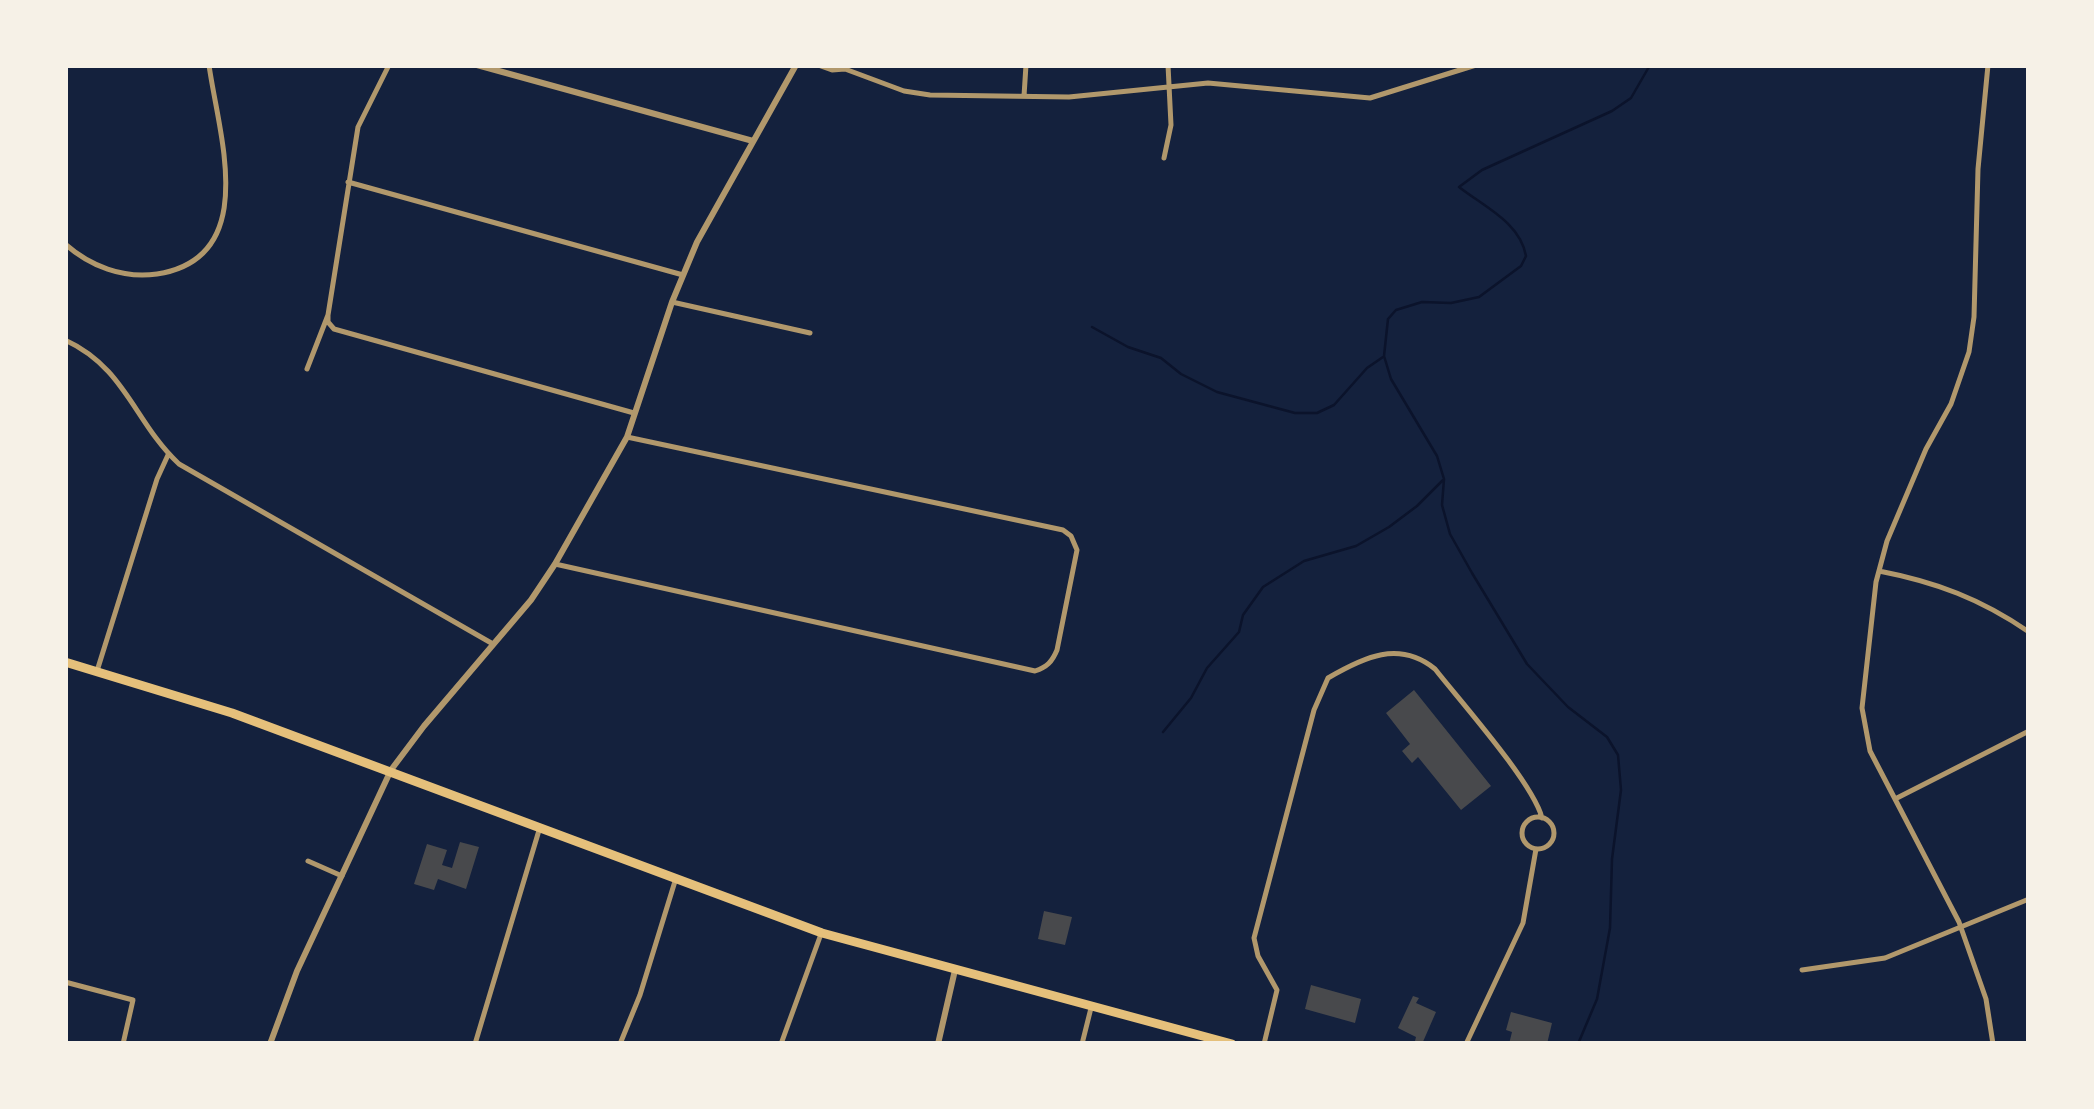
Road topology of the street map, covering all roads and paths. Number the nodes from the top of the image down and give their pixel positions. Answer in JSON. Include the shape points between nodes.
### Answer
{"nodes":[{"id":1,"x":209,"y":65,"type":"edge"},
{"id":2,"x":389,"y":65,"type":"edge"},
{"id":3,"x":477,"y":65,"type":"edge"},
{"id":4,"x":796,"y":65,"type":"edge"},
{"id":5,"x":818,"y":65,"type":"edge"},
{"id":6,"x":1026,"y":65,"type":"edge"},
{"id":7,"x":1168,"y":65,"type":"edge"},
{"id":8,"x":1476,"y":65,"type":"edge"},
{"id":9,"x":1988,"y":65,"type":"edge"},
{"id":10,"x":843,"y":67,"type":"edge"},
{"id":11,"x":1171,"y":86,"type":"junction"},
{"id":12,"x":1024,"y":96,"type":"junction"},
{"id":13,"x":753,"y":142,"type":"junction"},
{"id":14,"x":1164,"y":158,"type":"dead end"},
{"id":15,"x":348,"y":182,"type":"junction"},
{"id":16,"x":65,"y":244,"type":"edge"},
{"id":17,"x":683,"y":275,"type":"junction"},
{"id":18,"x":672,"y":302,"type":"junction"},
{"id":19,"x":328,"y":315,"type":"junction"},
{"id":20,"x":810,"y":332,"type":"dead end"},
{"id":21,"x":65,"y":340,"type":"edge"},
{"id":22,"x":307,"y":368,"type":"dead end"},
{"id":23,"x":634,"y":413,"type":"junction"},
{"id":24,"x":627,"y":437,"type":"junction"},
{"id":25,"x":168,"y":454,"type":"junction"},
{"id":26,"x":555,"y":564,"type":"junction"},
{"id":27,"x":1879,"y":571,"type":"junction"},
{"id":28,"x":2029,"y":632,"type":"edge"},
{"id":29,"x":493,"y":644,"type":"junction"},
{"id":30,"x":65,"y":662,"type":"edge"},
{"id":31,"x":97,"y":671,"type":"junction"},
{"id":32,"x":2029,"y":731,"type":"edge"},
{"id":33,"x":391,"y":770,"type":"junction"},
{"id":34,"x":1894,"y":799,"type":"junction"},
{"id":35,"x":1542,"y":818,"type":"junction"},
{"id":36,"x":540,"y":827,"type":"junction"},
{"id":37,"x":1536,"y":849,"type":"junction"},
{"id":38,"x":308,"y":862,"type":"dead end"},
{"id":39,"x":342,"y":876,"type":"junction"},
{"id":40,"x":676,"y":878,"type":"junction"},
{"id":41,"x":2029,"y":899,"type":"edge"},
{"id":42,"x":1962,"y":929,"type":"junction"},
{"id":43,"x":822,"y":932,"type":"junction"},
{"id":44,"x":954,"y":970,"type":"junction"},
{"id":45,"x":1802,"y":970,"type":"dead end"},
{"id":46,"x":65,"y":982,"type":"edge"},
{"id":47,"x":1092,"y":1006,"type":"junction"},
{"id":48,"x":123,"y":1044,"type":"edge"},
{"id":49,"x":270,"y":1044,"type":"edge"},
{"id":50,"x":474,"y":1044,"type":"edge"},
{"id":51,"x":620,"y":1044,"type":"edge"},
{"id":52,"x":782,"y":1044,"type":"edge"},
{"id":53,"x":938,"y":1044,"type":"edge"},
{"id":54,"x":1082,"y":1044,"type":"edge"},
{"id":55,"x":1232,"y":1044,"type":"edge"},
{"id":56,"x":1264,"y":1044,"type":"edge"},
{"id":57,"x":1466,"y":1044,"type":"edge"},
{"id":58,"x":1993,"y":1044,"type":"edge"}],
"edges":[{"from":1,"to":16,"type":"street","via":[[225,145],[226,201],[200,254],[172,270],[137,275],[103,268]]},
{"from":2,"to":15,"type":"street","via":[[358,127]]},
{"from":3,"to":13,"type":"street"},
{"from":4,"to":13,"type":"street"},
{"from":5,"to":10,"type":"street"},
{"from":6,"to":12,"type":"street"},
{"from":7,"to":11,"type":"street"},
{"from":8,"to":11,"type":"street","via":[[1370,98],[1222,84]]},
{"from":9,"to":27,"type":"street","via":[[1969,352],[1899,509]]},
{"from":10,"to":12,"type":"street","via":[[904,91]]},
{"from":11,"to":12,"type":"street"},
{"from":11,"to":14,"type":"street"},
{"from":13,"to":17,"type":"street"},
{"from":15,"to":17,"type":"street"},
{"from":15,"to":19,"type":"street"},
{"from":17,"to":18,"type":"street"},
{"from":18,"to":20,"type":"street"},
{"from":18,"to":23,"type":"street"},
{"from":19,"to":22,"type":"street"},
{"from":19,"to":23,"type":"street","via":[[334,329]]},
{"from":21,"to":25,"type":"street","via":[[110,370]]},
{"from":23,"to":24,"type":"street"},
{"from":24,"to":26,"type":"street"},
{"from":24,"to":26,"type":"street","via":[[1063,530],[1076,550],[1057,650],[1035,671]]},
{"from":25,"to":29,"type":"street"},
{"from":25,"to":31,"type":"street"},
{"from":26,"to":29,"type":"street"},
{"from":27,"to":28,"type":"street","via":[[1970,596]]},
{"from":27,"to":34,"type":"street","via":[[1862,708],[1870,752]]},
{"from":29,"to":33,"type":"street"},
{"from":30,"to":31,"type":"main road"},
{"from":31,"to":33,"type":"main road"},
{"from":32,"to":34,"type":"street"},
{"from":33,"to":36,"type":"main road"},
{"from":33,"to":39,"type":"street"},
{"from":34,"to":42,"type":"street"},
{"from":35,"to":37,"type":"street","via":[[1554,834],[1550,844]]},
{"from":35,"to":37,"type":"street","via":[[1523,830]]},
{"from":35,"to":56,"type":"street","via":[[1531,794],[1422,658],[1390,652],[1328,678],[1254,938],[1277,990]]},
{"from":36,"to":40,"type":"main road"},
{"from":36,"to":50,"type":"street"},
{"from":37,"to":57,"type":"street","via":[[1524,923]]},
{"from":38,"to":39,"type":"street"},
{"from":39,"to":49,"type":"street"},
{"from":40,"to":43,"type":"main road"},
{"from":40,"to":51,"type":"street"},
{"from":41,"to":42,"type":"street"},
{"from":42,"to":45,"type":"street","via":[[1885,958]]},
{"from":42,"to":58,"type":"street"},
{"from":43,"to":44,"type":"main road"},
{"from":43,"to":52,"type":"street"},
{"from":44,"to":47,"type":"main road"},
{"from":44,"to":53,"type":"street"},
{"from":46,"to":48,"type":"street","via":[[133,1000]]},
{"from":47,"to":54,"type":"street"},
{"from":47,"to":55,"type":"main road"}]}
